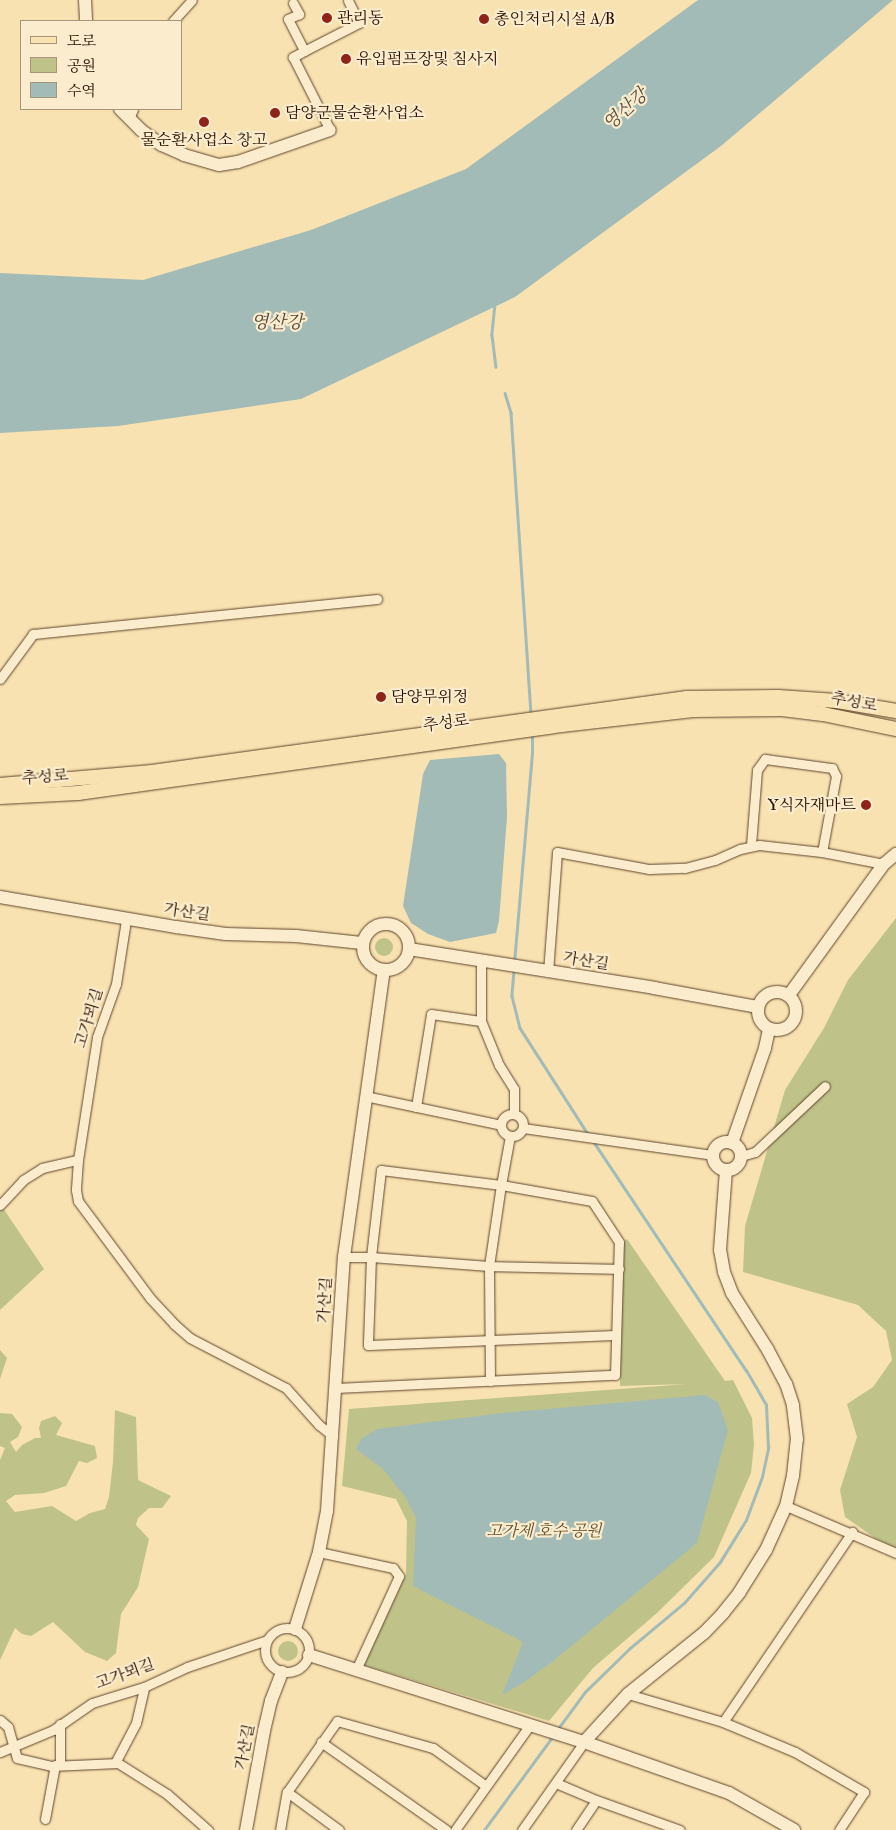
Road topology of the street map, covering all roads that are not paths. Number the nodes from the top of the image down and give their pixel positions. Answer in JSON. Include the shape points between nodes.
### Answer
{"nodes":[{"id":1,"x":85,"y":0,"type":"edge"},
{"id":2,"x":192,"y":0,"type":"edge"},
{"id":3,"x":348,"y":0,"type":"edge"},
{"id":4,"x":293,"y":3,"type":"dead end"},
{"id":5,"x":86,"y":20,"type":"edge"},
{"id":6,"x":174,"y":20,"type":"edge"},
{"id":7,"x":304,"y":51,"type":"junction"},
{"id":8,"x":131,"y":114,"type":"edge"},
{"id":9,"x":330,"y":130,"type":"joint"},
{"id":10,"x":377,"y":599,"type":"dead end"},
{"id":11,"x":0,"y":679,"type":"edge"},
{"id":12,"x":896,"y":711,"type":"edge"},
{"id":13,"x":553,"y":721,"type":"junction"},
{"id":14,"x":513,"y":726,"type":"junction"},
{"id":15,"x":896,"y":729,"type":"edge"},
{"id":16,"x":0,"y":785,"type":"edge"},
{"id":17,"x":0,"y":797,"type":"edge"},
{"id":18,"x":752,"y":845,"type":"junction"},
{"id":19,"x":822,"y":852,"type":"junction"},
{"id":20,"x":896,"y":854,"type":"edge"},
{"id":21,"x":884,"y":864,"type":"junction"},
{"id":22,"x":0,"y":897,"type":"edge"},
{"id":23,"x":126,"y":920,"type":"junction"},
{"id":24,"x":362,"y":943,"type":"junction"},
{"id":25,"x":409,"y":949,"type":"junction"},
{"id":26,"x":481,"y":960,"type":"junction"},
{"id":27,"x":384,"y":970,"type":"junction"},
{"id":28,"x":548,"y":972,"type":"junction"},
{"id":29,"x":789,"y":995,"type":"junction"},
{"id":30,"x":758,"y":1007,"type":"junction"},
{"id":31,"x":481,"y":1021,"type":"junction"},
{"id":32,"x":770,"y":1029,"type":"junction"},
{"id":33,"x":825,"y":1086,"type":"dead end"},
{"id":34,"x":365,"y":1096,"type":"junction"},
{"id":35,"x":416,"y":1107,"type":"junction"},
{"id":36,"x":514,"y":1114,"type":"junction"},
{"id":37,"x":501,"y":1125,"type":"junction"},
{"id":38,"x":523,"y":1128,"type":"junction"},
{"id":39,"x":510,"y":1136,"type":"junction"},
{"id":40,"x":732,"y":1143,"type":"junction"},
{"id":41,"x":712,"y":1154,"type":"junction"},
{"id":42,"x":741,"y":1156,"type":"junction"},
{"id":43,"x":78,"y":1160,"type":"junction"},
{"id":44,"x":726,"y":1171,"type":"junction"},
{"id":45,"x":501,"y":1185,"type":"junction"},
{"id":46,"x":0,"y":1204,"type":"edge"},
{"id":47,"x":344,"y":1256,"type":"junction"},
{"id":48,"x":371,"y":1257,"type":"junction"},
{"id":49,"x":489,"y":1266,"type":"junction"},
{"id":50,"x":619,"y":1269,"type":"junction"},
{"id":51,"x":616,"y":1335,"type":"junction"},
{"id":52,"x":490,"y":1340,"type":"junction"},
{"id":53,"x":490,"y":1381,"type":"junction"},
{"id":54,"x":335,"y":1388,"type":"junction"},
{"id":55,"x":333,"y":1436,"type":"junction"},
{"id":56,"x":786,"y":1506,"type":"junction"},
{"id":57,"x":852,"y":1532,"type":"junction"},
{"id":58,"x":319,"y":1552,"type":"junction"},
{"id":59,"x":896,"y":1553,"type":"edge"},
{"id":60,"x":295,"y":1629,"type":"junction"},
{"id":61,"x":268,"y":1640,"type":"junction"},
{"id":62,"x":309,"y":1655,"type":"junction"},
{"id":63,"x":356,"y":1670,"type":"junction"},
{"id":64,"x":282,"y":1672,"type":"junction"},
{"id":65,"x":144,"y":1687,"type":"junction"},
{"id":66,"x":628,"y":1694,"type":"junction"},
{"id":67,"x":0,"y":1720,"type":"edge"},
{"id":68,"x":723,"y":1722,"type":"junction"},
{"id":69,"x":60,"y":1724,"type":"junction"},
{"id":70,"x":534,"y":1727,"type":"junction"},
{"id":71,"x":579,"y":1740,"type":"junction"},
{"id":72,"x":321,"y":1742,"type":"junction"},
{"id":73,"x":14,"y":1746,"type":"junction"},
{"id":74,"x":0,"y":1752,"type":"edge"},
{"id":75,"x":116,"y":1763,"type":"junction"},
{"id":76,"x":57,"y":1765,"type":"junction"},
{"id":77,"x":556,"y":1783,"type":"junction"},
{"id":78,"x":486,"y":1786,"type":"junction"},
{"id":79,"x":286,"y":1792,"type":"junction"},
{"id":80,"x":596,"y":1800,"type":"junction"},
{"id":81,"x":45,"y":1819,"type":"dead end"},
{"id":82,"x":208,"y":1830,"type":"edge"},
{"id":83,"x":246,"y":1830,"type":"edge"},
{"id":84,"x":280,"y":1830,"type":"edge"},
{"id":85,"x":339,"y":1830,"type":"edge"},
{"id":86,"x":446,"y":1830,"type":"edge"},
{"id":87,"x":455,"y":1830,"type":"edge"},
{"id":88,"x":522,"y":1830,"type":"edge"},
{"id":89,"x":576,"y":1830,"type":"edge"},
{"id":90,"x":680,"y":1830,"type":"edge"},
{"id":91,"x":794,"y":1830,"type":"edge"},
{"id":92,"x":839,"y":1830,"type":"edge"}],
"edges":[{"from":1,"to":5,"type":"street"},
{"from":2,"to":6,"type":"street"},
{"from":3,"to":7,"type":"street","via":[[359,23]]},
{"from":4,"to":7,"type":"street","via":[[299,14],[288,20]]},
{"from":7,"to":9,"type":"street","via":[[293,56]]},
{"from":8,"to":9,"type":"street","via":[[162,145],[219,165],[238,162]]},
{"from":10,"to":11,"type":"street","via":[[33,634]]},
{"from":12,"to":13,"type":"main road","name":"추성로","via":[[837,701],[778,697],[687,698]]},
{"from":13,"to":14,"type":"main road","name":"추성로"},
{"from":13,"to":15,"type":"main road","name":"추성로","via":[[693,710],[773,708],[823,714]]},
{"from":14,"to":16,"type":"main road","name":"추성로","via":[[152,772]]},
{"from":14,"to":17,"type":"main road","name":"추성로","via":[[78,793]]},
{"from":18,"to":19,"type":"street"},
{"from":18,"to":19,"type":"street","via":[[758,770],[765,759],[832,768],[836,776]]},
{"from":18,"to":28,"type":"street","via":[[692,866],[658,869],[557,852]]},
{"from":19,"to":21,"type":"street"},
{"from":20,"to":21,"type":"street"},
{"from":21,"to":29,"type":"street"},
{"from":22,"to":23,"type":"street"},
{"from":23,"to":24,"type":"street","name":"가산길","via":[[226,934],[296,936]]},
{"from":23,"to":43,"type":"street","name":"고가뫼길","via":[[116,984],[97,1037]]},
{"from":24,"to":25,"type":"street","via":[[369,930],[388,923],[401,930]]},
{"from":24,"to":27,"type":"street","via":[[362,951],[370,964]]},
{"from":25,"to":26,"type":"street","name":"가산길"},
{"from":25,"to":27,"type":"street","via":[[404,962],[391,970]]},
{"from":26,"to":28,"type":"street","name":"가산길"},
{"from":26,"to":31,"type":"street"},
{"from":27,"to":34,"type":"street","name":"가산길"},
{"from":28,"to":30,"type":"street","name":"가산길"},
{"from":29,"to":30,"type":"street","via":[[770,993]]},
{"from":29,"to":32,"type":"street","via":[[796,1006],[796,1018],[782,1030]]},
{"from":30,"to":32,"type":"street","via":[[760,1020]]},
{"from":31,"to":35,"type":"street","via":[[431,1014]]},
{"from":31,"to":36,"type":"street","via":[[499,1065],[514,1089]]},
{"from":32,"to":40,"type":"street"},
{"from":33,"to":42,"type":"street","via":[[755,1152]]},
{"from":34,"to":35,"type":"street"},
{"from":34,"to":47,"type":"street","name":"가산길"},
{"from":35,"to":37,"type":"street"},
{"from":36,"to":37,"type":"street","via":[[506,1116]]},
{"from":36,"to":38,"type":"street","via":[[520,1118]]},
{"from":37,"to":39,"type":"street","via":[[503,1132]]},
{"from":38,"to":39,"type":"street","via":[[519,1134]]},
{"from":38,"to":41,"type":"street"},
{"from":39,"to":45,"type":"street"},
{"from":40,"to":41,"type":"street","via":[[719,1144]]},
{"from":40,"to":42,"type":"street"},
{"from":41,"to":44,"type":"street","via":[[714,1164]]},
{"from":42,"to":44,"type":"street","via":[[735,1168]]},
{"from":43,"to":46,"type":"street","via":[[42,1168],[23,1180]]},
{"from":43,"to":55,"type":"street","name":"고가뫼길","via":[[78,1201],[150,1298],[174,1324],[190,1338],[286,1388],[318,1426]]},
{"from":44,"to":56,"type":"street","via":[[720,1250],[724,1272],[732,1293],[768,1350],[794,1405],[797,1439]]},
{"from":45,"to":48,"type":"street","via":[[382,1170]]},
{"from":45,"to":49,"type":"street"},
{"from":45,"to":50,"type":"street","via":[[592,1201],[619,1242]]},
{"from":47,"to":48,"type":"street"},
{"from":47,"to":54,"type":"street","name":"가산길"},
{"from":48,"to":49,"type":"street"},
{"from":48,"to":52,"type":"street","via":[[368,1344]]},
{"from":49,"to":50,"type":"street"},
{"from":49,"to":52,"type":"street"},
{"from":50,"to":51,"type":"street"},
{"from":51,"to":52,"type":"street"},
{"from":51,"to":53,"type":"street","via":[[616,1375]]},
{"from":52,"to":53,"type":"street"},
{"from":53,"to":54,"type":"street"},
{"from":54,"to":55,"type":"street","name":"가산길"},
{"from":55,"to":58,"type":"street","name":"가산길","via":[[329,1493]]},
{"from":56,"to":57,"type":"street"},
{"from":56,"to":66,"type":"street","via":[[766,1550],[723,1613]]},
{"from":57,"to":59,"type":"street"},
{"from":57,"to":68,"type":"street"},
{"from":58,"to":60,"type":"street","name":"가산길"},
{"from":58,"to":63,"type":"street","via":[[393,1568],[398,1576]]},
{"from":60,"to":61,"type":"street","via":[[276,1630]]},
{"from":60,"to":62,"type":"street","via":[[308,1643]]},
{"from":61,"to":64,"type":"street","via":[[267,1660]]},
{"from":61,"to":65,"type":"street","name":"고가뫼길","via":[[187,1667]]},
{"from":62,"to":63,"type":"street"},
{"from":62,"to":64,"type":"street","via":[[296,1671]]},
{"from":63,"to":70,"type":"street"},
{"from":64,"to":83,"type":"street","name":"가산길","via":[[271,1701]]},
{"from":65,"to":69,"type":"street","name":"고가뫼길","via":[[92,1703]]},
{"from":65,"to":75,"type":"street","via":[[136,1723]]},
{"from":66,"to":68,"type":"street"},
{"from":66,"to":71,"type":"street"},
{"from":67,"to":73,"type":"street","via":[[8,1727]]},
{"from":68,"to":92,"type":"street","via":[[795,1752],[864,1792]]},
{"from":69,"to":73,"type":"street","name":"고가뫼길"},
{"from":69,"to":76,"type":"street"},
{"from":70,"to":71,"type":"street"},
{"from":70,"to":78,"type":"street"},
{"from":71,"to":77,"type":"street"},
{"from":71,"to":91,"type":"street","via":[[729,1793]]},
{"from":72,"to":78,"type":"street","via":[[337,1720],[433,1748]]},
{"from":72,"to":79,"type":"street"},
{"from":72,"to":86,"type":"street"},
{"from":73,"to":74,"type":"street","name":"고가뫼길"},
{"from":73,"to":76,"type":"street","via":[[17,1758]]},
{"from":75,"to":76,"type":"street"},
{"from":75,"to":82,"type":"street","via":[[167,1794]]},
{"from":76,"to":81,"type":"street"},
{"from":77,"to":80,"type":"street"},
{"from":77,"to":88,"type":"street"},
{"from":78,"to":87,"type":"street"},
{"from":79,"to":84,"type":"street"},
{"from":79,"to":85,"type":"street"},
{"from":80,"to":89,"type":"street"},
{"from":80,"to":90,"type":"street"}]}
